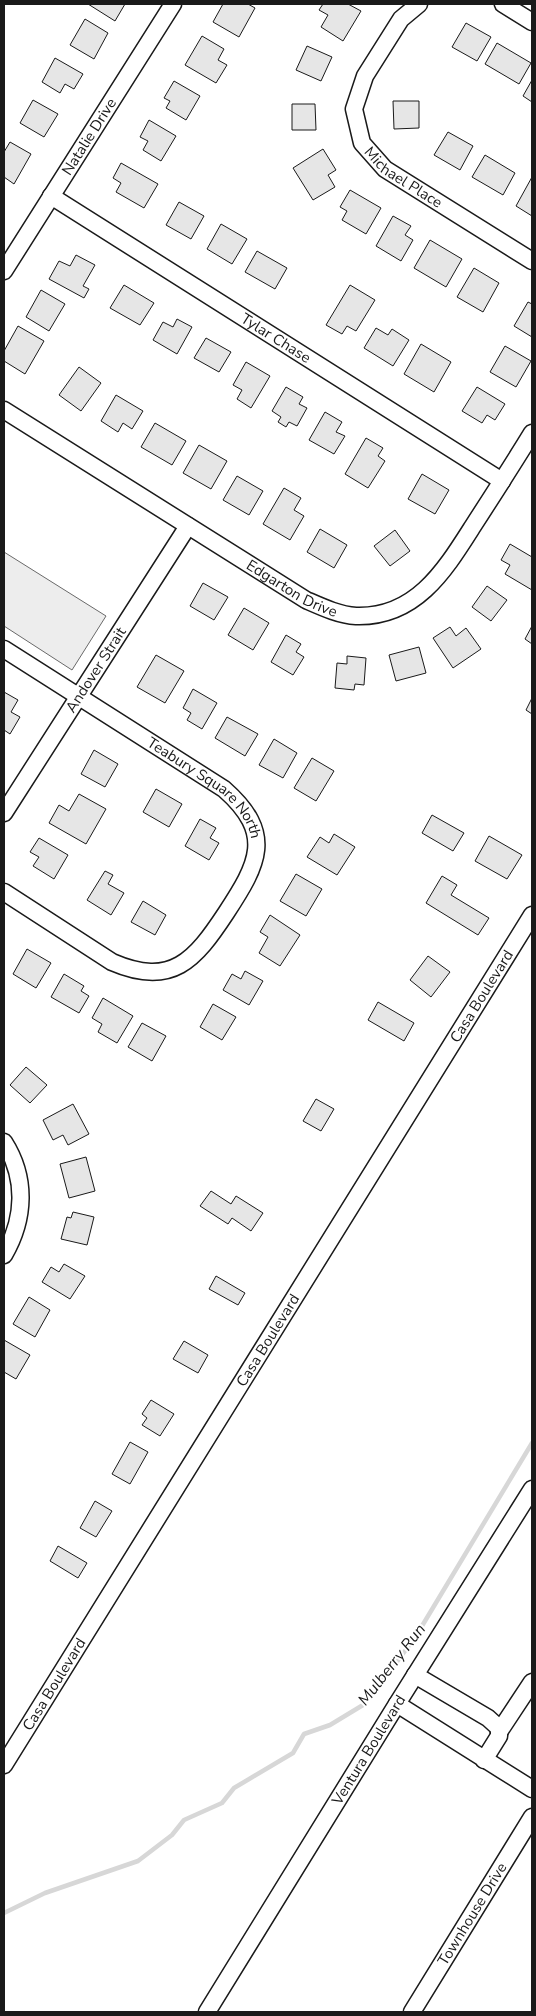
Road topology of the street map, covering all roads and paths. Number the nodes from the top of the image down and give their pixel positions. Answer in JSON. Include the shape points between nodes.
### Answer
{"nodes":[{"id":1,"x":173,"y":4,"type":"edge"},
{"id":2,"x":418,"y":4,"type":"edge"},
{"id":3,"x":502,"y":4,"type":"edge"},
{"id":4,"x":532,"y":22,"type":"edge"},
{"id":5,"x":51,"y":196,"type":"junction"},
{"id":6,"x":532,"y":261,"type":"edge"},
{"id":7,"x":4,"y":271,"type":"edge"},
{"id":8,"x":4,"y":410,"type":"edge"},
{"id":9,"x":532,"y":433,"type":"edge"},
{"id":10,"x":502,"y":481,"type":"junction"},
{"id":11,"x":188,"y":526,"type":"junction"},
{"id":12,"x":4,"y":649,"type":"edge"},
{"id":13,"x":78,"y":696,"type":"junction"},
{"id":14,"x":4,"y":813,"type":"edge"},
{"id":15,"x":4,"y":892,"type":"edge"},
{"id":16,"x":532,"y":915,"type":"edge"},
{"id":17,"x":4,"y":1142,"type":"edge"},
{"id":18,"x":4,"y":1255,"type":"edge"},
{"id":19,"x":531,"y":1493,"type":"edge"},
{"id":20,"x":415,"y":1675,"type":"junction"},
{"id":21,"x":532,"y":1682,"type":"edge"},
{"id":22,"x":397,"y":1704,"type":"junction"},
{"id":23,"x":500,"y":1732,"type":"junction"},
{"id":24,"x":484,"y":1760,"type":"junction"},
{"id":25,"x":4,"y":1765,"type":"edge"},
{"id":26,"x":532,"y":1789,"type":"edge"},
{"id":27,"x":532,"y":1816,"type":"edge"},
{"id":28,"x":207,"y":2012,"type":"edge"},
{"id":29,"x":412,"y":2012,"type":"edge"}],
"edges":[{"from":1,"to":5,"type":"street","name":"Natalie Drive"},
{"from":2,"to":6,"type":"street","name":"Michael Place","via":[[401,19],[365,76],[354,109],[362,143],[385,168]]},
{"from":3,"to":4,"type":"street"},
{"from":5,"to":7,"type":"street","name":"Natalie Drive"},
{"from":5,"to":10,"type":"street","name":"Tylar Chase"},
{"from":8,"to":11,"type":"street","name":"Edgarton Drive"},
{"from":9,"to":10,"type":"street","name":"Edgarton Drive"},
{"from":10,"to":11,"type":"street","name":"Edgarton Drive","via":[[446,569],[428,590],[407,605],[382,614],[356,616],[306,600]]},
{"from":11,"to":13,"type":"street","name":"Andover Strait"},
{"from":12,"to":13,"type":"street","name":"Teabury Square North"},
{"from":13,"to":14,"type":"street","name":"Andover Strait"},
{"from":13,"to":15,"type":"street","name":"Teabury Square North","via":[[238,802],[255,831],[254,865],[248,880],[205,946],[194,957],[163,971],[128,969],[112,962]]},
{"from":16,"to":25,"type":"street","name":"Casa Boulevard"},
{"from":17,"to":18,"type":"street","via":[[20,1176],[21,1203],[17,1230]]},
{"from":19,"to":20,"type":"street","name":"Ventura Boulevard"},
{"from":20,"to":22,"type":"street","name":"Ventura Boulevard"},
{"from":20,"to":23,"type":"street","via":[[488,1718]]},
{"from":21,"to":23,"type":"street"},
{"from":22,"to":24,"type":"street"},
{"from":22,"to":28,"type":"street","name":"Ventura Boulevard"},
{"from":23,"to":24,"type":"street"},
{"from":24,"to":26,"type":"street"},
{"from":27,"to":29,"type":"street","name":"Townhouse Drive"}]}
